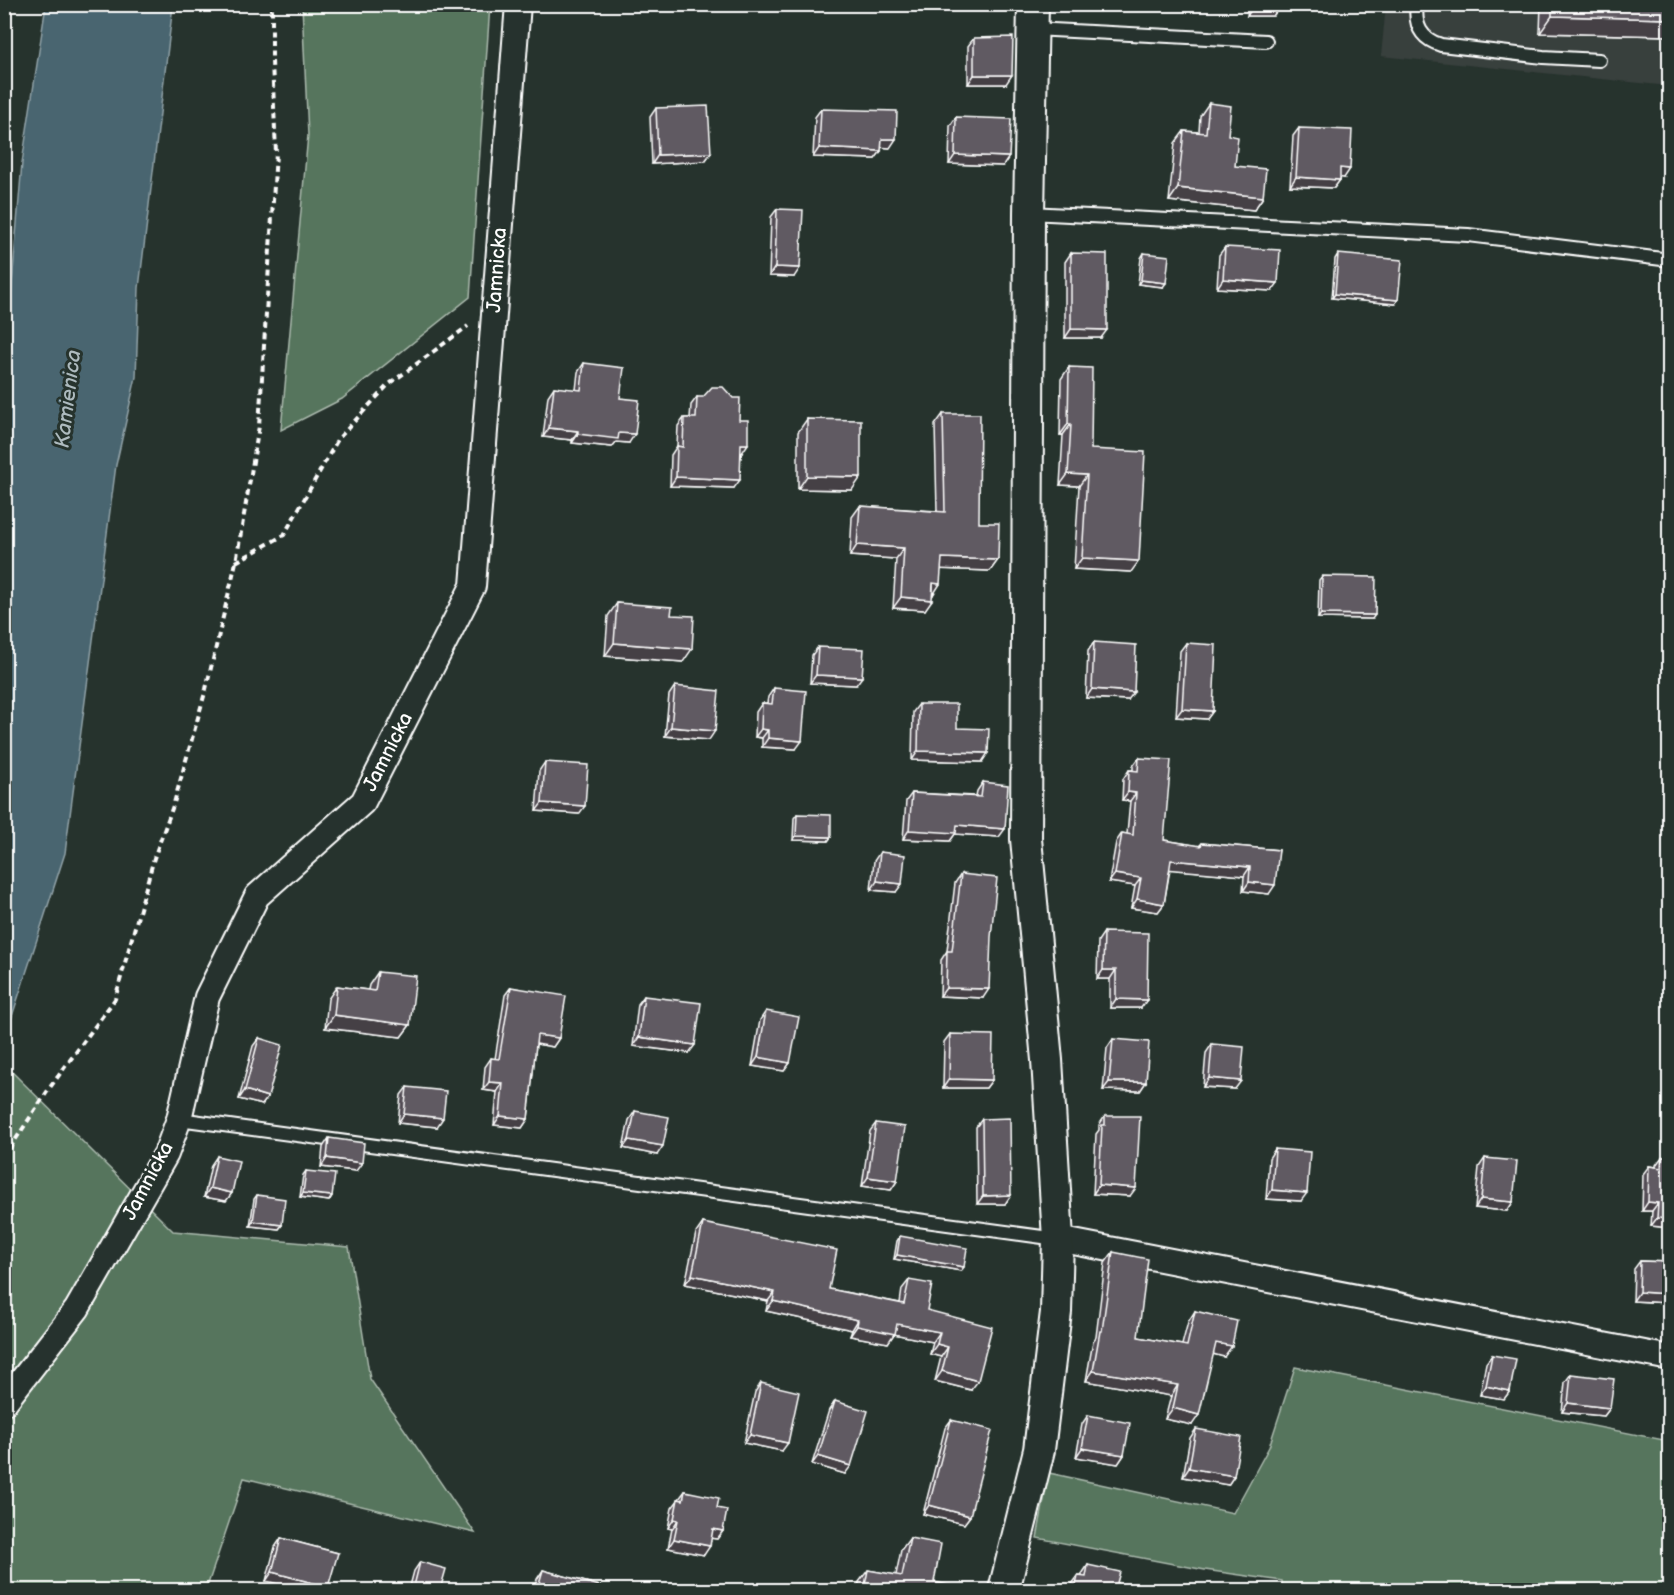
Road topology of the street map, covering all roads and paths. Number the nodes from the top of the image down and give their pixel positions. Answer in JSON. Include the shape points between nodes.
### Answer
{"nodes":[{"id":1,"x":272,"y":4,"type":"edge"},
{"id":2,"x":518,"y":4,"type":"edge"},
{"id":3,"x":1417,"y":4,"type":"edge"},
{"id":4,"x":1033,"y":17,"type":"edge"},
{"id":5,"x":1266,"y":41,"type":"dead end"},
{"id":6,"x":1599,"y":60,"type":"dead end"},
{"id":7,"x":1029,"y":213,"type":"junction"},
{"id":8,"x":1670,"y":260,"type":"edge"},
{"id":9,"x":494,"y":306,"type":"junction"},
{"id":10,"x":236,"y":562,"type":"junction"},
{"id":11,"x":179,"y":1119,"type":"junction"},
{"id":12,"x":4,"y":1157,"type":"edge"},
{"id":13,"x":1059,"y":1239,"type":"junction"},
{"id":14,"x":1670,"y":1358,"type":"edge"},
{"id":15,"x":4,"y":1403,"type":"edge"},
{"id":16,"x":1004,"y":1590,"type":"edge"}],
"edges":[{"from":1,"to":10,"type":"path","via":[[276,153],[259,426]]},
{"from":2,"to":9,"type":"street","name":"Jamnicka"},
{"from":3,"to":6,"type":"lane","via":[[1420,31],[1426,39],[1441,45]]},
{"from":4,"to":5,"type":"lane"},
{"from":4,"to":7,"type":"street"},
{"from":7,"to":8,"type":"lane","via":[[1468,235]]},
{"from":7,"to":13,"type":"street","via":[[1026,839]]},
{"from":9,"to":10,"type":"path","via":[[388,386],[338,440],[284,535]]},
{"from":9,"to":11,"type":"street","name":"Jamnicka","via":[[473,586],[363,802],[257,896],[207,997]]},
{"from":10,"to":12,"type":"path","via":[[203,700],[115,999]]},
{"from":11,"to":13,"type":"lane"},
{"from":11,"to":15,"type":"street","name":"Jamnicka","via":[[166,1154],[77,1309]]},
{"from":13,"to":14,"type":"street"},
{"from":13,"to":16,"type":"street","via":[[1056,1312],[1039,1450]]}]}
